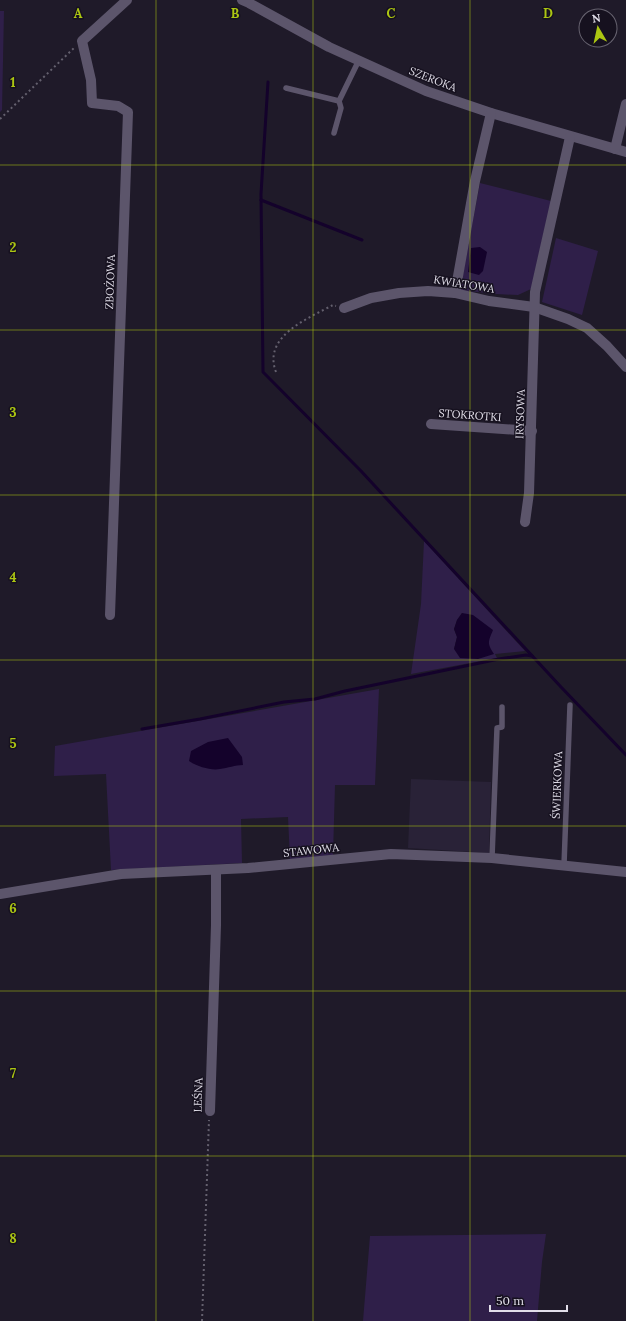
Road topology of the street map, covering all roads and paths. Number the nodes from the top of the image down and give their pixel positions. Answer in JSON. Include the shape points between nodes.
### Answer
{"nodes":[{"id":1,"x":127,"y":0,"type":"edge"},
{"id":2,"x":247,"y":1,"type":"edge"},
{"id":3,"x":82,"y":41,"type":"junction"},
{"id":4,"x":359,"y":60,"type":"junction"},
{"id":5,"x":286,"y":88,"type":"dead end"},
{"id":6,"x":339,"y":101,"type":"junction"},
{"id":7,"x":626,"y":104,"type":"edge"},
{"id":8,"x":491,"y":112,"type":"junction"},
{"id":9,"x":0,"y":119,"type":"edge"},
{"id":10,"x":334,"y":133,"type":"dead end"},
{"id":11,"x":570,"y":137,"type":"junction"},
{"id":12,"x":615,"y":149,"type":"junction"},
{"id":13,"x":626,"y":152,"type":"edge"},
{"id":14,"x":455,"y":293,"type":"junction"},
{"id":15,"x":534,"y":307,"type":"junction"},
{"id":16,"x":344,"y":308,"type":"joint"},
{"id":17,"x":626,"y":367,"type":"edge"},
{"id":18,"x":276,"y":372,"type":"dead end"},
{"id":19,"x":431,"y":424,"type":"dead end"},
{"id":20,"x":532,"y":431,"type":"junction"},
{"id":21,"x":525,"y":522,"type":"dead end"},
{"id":22,"x":110,"y":615,"type":"dead end"},
{"id":23,"x":570,"y":705,"type":"dead end"},
{"id":24,"x":502,"y":707,"type":"dead end"},
{"id":25,"x":492,"y":858,"type":"junction"},
{"id":26,"x":564,"y":865,"type":"junction"},
{"id":27,"x":216,"y":870,"type":"junction"},
{"id":28,"x":626,"y":872,"type":"edge"},
{"id":29,"x":0,"y":894,"type":"edge"},
{"id":30,"x":210,"y":1111,"type":"joint"},
{"id":31,"x":202,"y":1321,"type":"edge"}],
"edges":[{"from":1,"to":3,"type":"street"},
{"from":2,"to":4,"type":"street","name":"SZEROKA","via":[[329,47]]},
{"from":3,"to":9,"type":"path"},
{"from":3,"to":22,"type":"street","name":"ZBOŻOWA","via":[[91,80],[92,103],[118,106],[128,112]]},
{"from":4,"to":6,"type":"lane"},
{"from":4,"to":8,"type":"street","name":"SZEROKA","via":[[426,91]]},
{"from":5,"to":6,"type":"lane"},
{"from":6,"to":10,"type":"lane","via":[[341,108]]},
{"from":7,"to":12,"type":"street"},
{"from":8,"to":11,"type":"street","name":"SZEROKA"},
{"from":8,"to":14,"type":"street","via":[[475,181]]},
{"from":11,"to":12,"type":"street","name":"SZEROKA"},
{"from":11,"to":15,"type":"street","via":[[535,292]]},
{"from":12,"to":13,"type":"street","name":"SZEROKA"},
{"from":14,"to":15,"type":"street","name":"KWIATOWA"},
{"from":14,"to":16,"type":"street","name":"KWIATOWA","via":[[399,293],[371,298]]},
{"from":15,"to":17,"type":"street","name":"KWIATOWA","via":[[587,328]]},
{"from":15,"to":20,"type":"street","name":"IRYSOWA"},
{"from":16,"to":18,"type":"path","via":[[334,305],[298,324],[287,333],[273,355]]},
{"from":19,"to":20,"type":"street","name":"STOKROTKI"},
{"from":20,"to":21,"type":"street","name":"IRYSOWA"},
{"from":23,"to":26,"type":"lane","name":"ŚWIERKOWA"},
{"from":24,"to":25,"type":"lane","via":[[502,727],[497,728]]},
{"from":25,"to":26,"type":"street","name":"STAWOWA"},
{"from":25,"to":27,"type":"street","name":"STAWOWA","via":[[391,854]]},
{"from":26,"to":28,"type":"street","name":"STAWOWA"},
{"from":27,"to":29,"type":"street","name":"STAWOWA","via":[[121,874]]},
{"from":27,"to":30,"type":"street","name":"LEŚNA"},
{"from":30,"to":31,"type":"path","name":"LEŚNA"}]}
